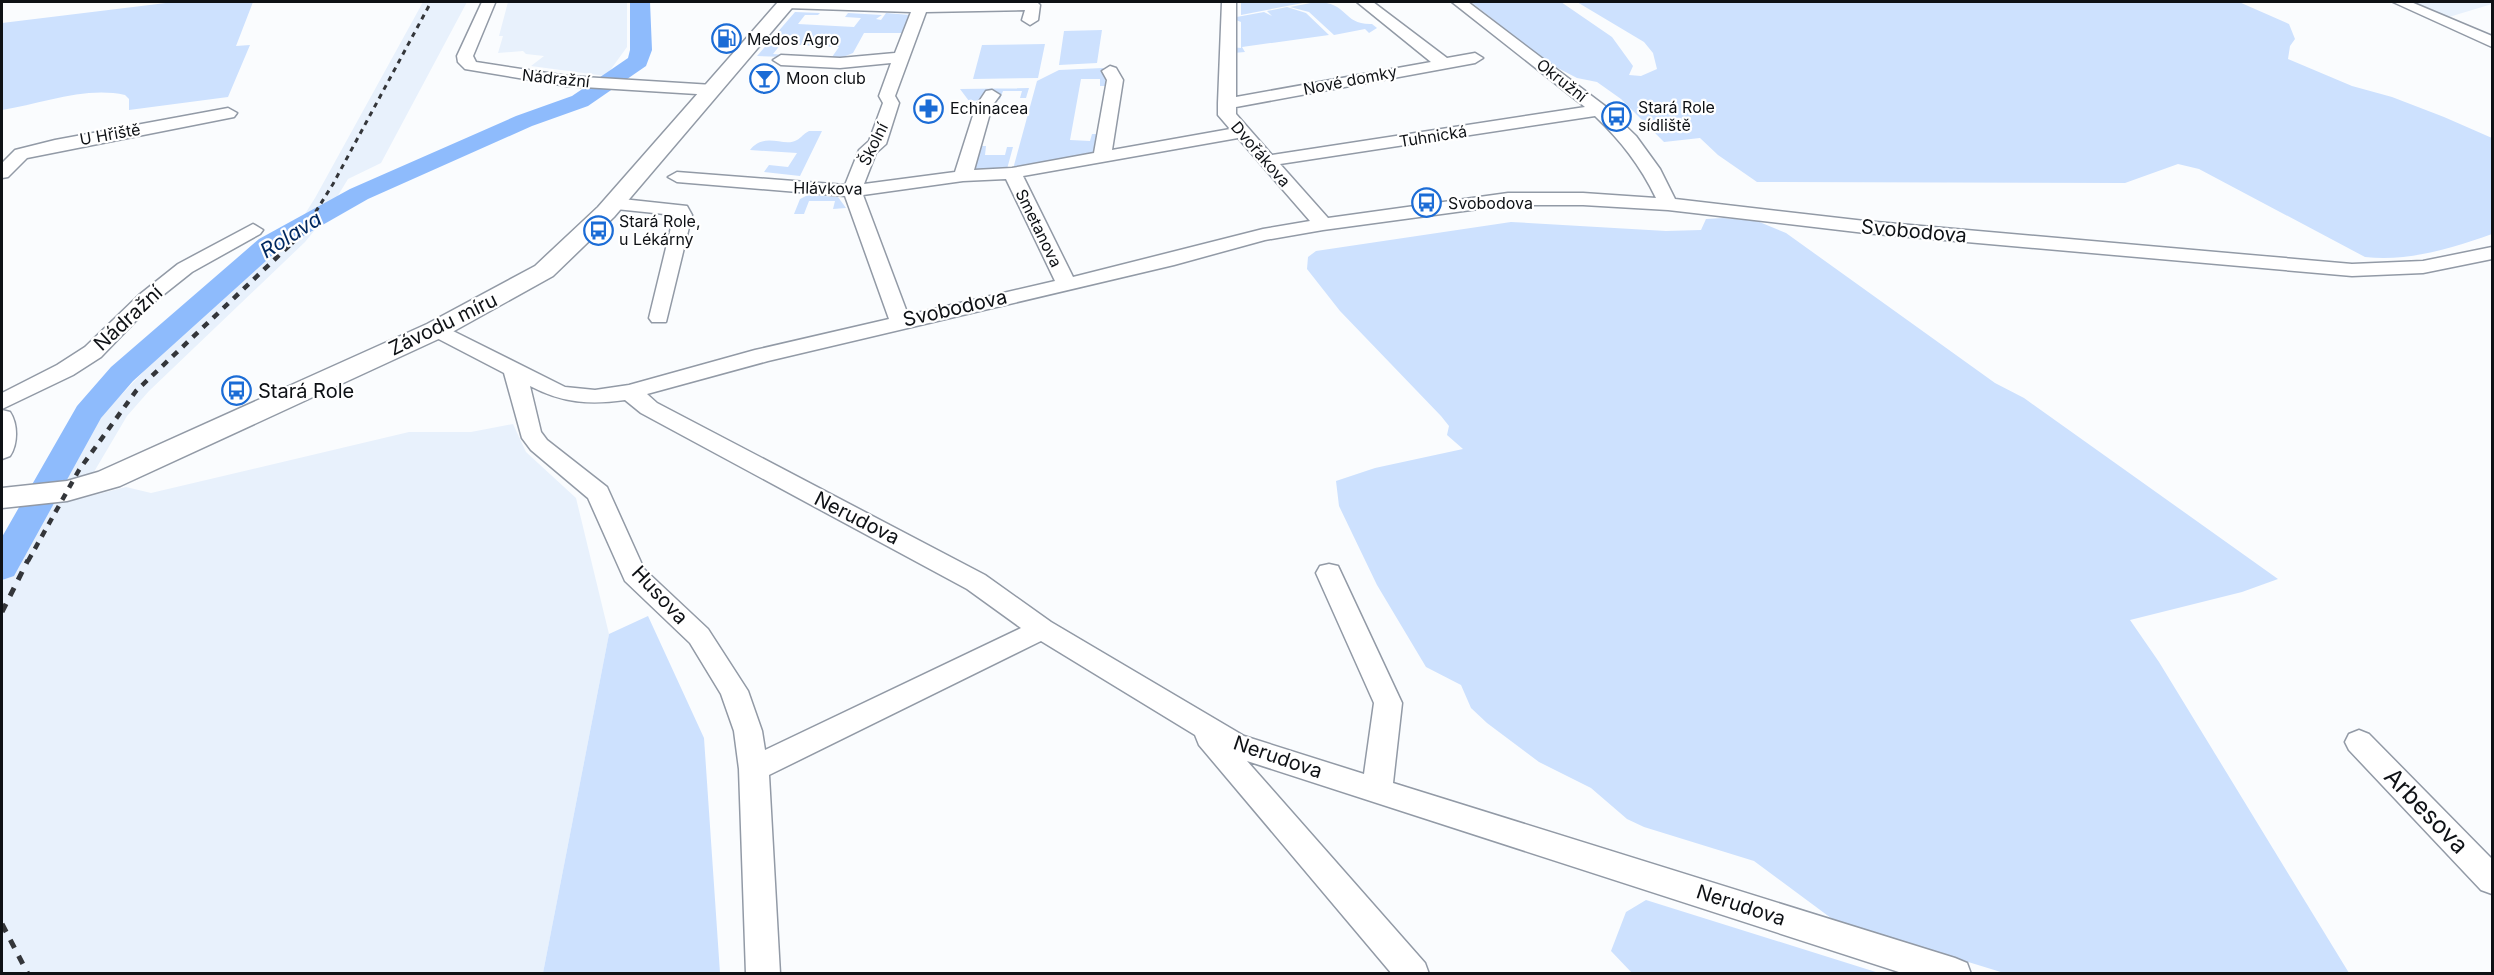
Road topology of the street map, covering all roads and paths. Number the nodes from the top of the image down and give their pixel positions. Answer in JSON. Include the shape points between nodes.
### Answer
{"nodes":[{"id":1,"x":1229,"y":2,"type":"edge"},
{"id":2,"x":1364,"y":2,"type":"edge"},
{"id":3,"x":1459,"y":2,"type":"edge"},
{"id":4,"x":2400,"y":2,"type":"edge"},
{"id":5,"x":488,"y":3,"type":"edge"},
{"id":6,"x":787,"y":3,"type":"edge"},
{"id":7,"x":920,"y":5,"type":"edge"},
{"id":8,"x":1030,"y":20,"type":"dead end"},
{"id":9,"x":2493,"y":42,"type":"edge"},
{"id":10,"x":901,"y":57,"type":"junction"},
{"id":11,"x":1475,"y":58,"type":"dead end"},
{"id":12,"x":781,"y":60,"type":"dead end"},
{"id":13,"x":1443,"y":63,"type":"junction"},
{"id":14,"x":1110,"y":71,"type":"dead end"},
{"id":15,"x":712,"y":90,"type":"junction"},
{"id":16,"x":992,"y":95,"type":"dead end"},
{"id":17,"x":1226,"y":103,"type":"junction"},
{"id":18,"x":1599,"y":110,"type":"junction"},
{"id":19,"x":228,"y":113,"type":"dead end"},
{"id":20,"x":1241,"y":132,"type":"junction"},
{"id":21,"x":1102,"y":157,"type":"junction"},
{"id":22,"x":1267,"y":161,"type":"junction"},
{"id":23,"x":2,"y":173,"type":"edge"},
{"id":24,"x":1012,"y":173,"type":"junction"},
{"id":25,"x":963,"y":176,"type":"junction"},
{"id":26,"x":677,"y":177,"type":"dead end"},
{"id":27,"x":852,"y":191,"type":"junction"},
{"id":28,"x":613,"y":204,"type":"junction"},
{"id":29,"x":1668,"y":204,"type":"junction"},
{"id":30,"x":1323,"y":224,"type":"junction"},
{"id":31,"x":253,"y":231,"type":"dead end"},
{"id":32,"x":2493,"y":253,"type":"edge"},
{"id":33,"x":1066,"y":283,"type":"junction"},
{"id":34,"x":659,"y":318,"type":"dead end"},
{"id":35,"x":900,"y":321,"type":"junction"},
{"id":36,"x":436,"y":330,"type":"junction"},
{"id":37,"x":515,"y":372,"type":"junction"},
{"id":38,"x":630,"y":392,"type":"junction"},
{"id":39,"x":2,"y":402,"type":"edge"},
{"id":40,"x":2,"y":417,"type":"edge"},
{"id":41,"x":2,"y":451,"type":"edge"},
{"id":42,"x":3,"y":498,"type":"edge"},
{"id":43,"x":1329,"y":573,"type":"dead end"},
{"id":44,"x":1042,"y":629,"type":"junction"},
{"id":45,"x":1195,"y":721,"type":"junction"},
{"id":46,"x":2360,"y":742,"type":"dead end"},
{"id":47,"x":754,"y":769,"type":"junction"},
{"id":48,"x":1377,"y":789,"type":"junction"},
{"id":49,"x":2493,"y":880,"type":"edge"},
{"id":50,"x":763,"y":974,"type":"edge"},
{"id":51,"x":1413,"y":974,"type":"edge"},
{"id":52,"x":1955,"y":974,"type":"edge"}],
"edges":[{"from":1,"to":17,"type":"street","name":"Dvořákova"},
{"from":2,"to":13,"type":"street"},
{"from":3,"to":18,"type":"street","name":"Okružní"},
{"from":4,"to":9,"type":"street"},
{"from":5,"to":15,"type":"street","name":"Nádražní","via":[[465,56],[466,62],[480,69],[567,81]]},
{"from":6,"to":7,"type":"street"},
{"from":6,"to":15,"type":"main road","name":"Závodu míru"},
{"from":7,"to":8,"type":"street","via":[[1033,5]]},
{"from":7,"to":10,"type":"street","name":"Školní"},
{"from":10,"to":12,"type":"street","via":[[840,63]]},
{"from":10,"to":27,"type":"street","name":"Školní","via":[[887,96],[891,103]]},
{"from":11,"to":13,"type":"street","name":"Nové domky"},
{"from":13,"to":17,"type":"street","name":"Nové domky"},
{"from":14,"to":21,"type":"street","via":[[1115,80]]},
{"from":15,"to":28,"type":"main road","name":"Závodu míru"},
{"from":16,"to":25,"type":"street","via":[[984,106]]},
{"from":17,"to":20,"type":"street","name":"Dvořákova","via":[[1227,115]]},
{"from":18,"to":22,"type":"street","name":"Tuhnická"},
{"from":18,"to":29,"type":"street","name":"Okružní","via":[[1630,140],[1652,169]]},
{"from":19,"to":23,"type":"street","name":"U Hřiště","via":[[54,145],[21,154]]},
{"from":20,"to":21,"type":"street","name":"Hlávkova"},
{"from":20,"to":22,"type":"street","name":"Dvořákova"},
{"from":21,"to":24,"type":"street","name":"Hlávkova"},
{"from":22,"to":30,"type":"street","name":"Dvořákova"},
{"from":24,"to":25,"type":"street","name":"Hlávkova"},
{"from":24,"to":33,"type":"street","name":"Smetanova"},
{"from":25,"to":27,"type":"street","name":"Hlávkova"},
{"from":26,"to":27,"type":"street","name":"Hlávkova"},
{"from":27,"to":35,"type":"street","name":"Školní"},
{"from":28,"to":34,"type":"street","via":[[671,208],[683,215]]},
{"from":28,"to":36,"type":"main road","name":"Závodu míru","via":[[544,271]]},
{"from":29,"to":30,"type":"street","name":"Svobodova","via":[[1508,199]]},
{"from":29,"to":32,"type":"street","name":"Svobodova","via":[[1875,228],[2352,270],[2411,270]]},
{"from":30,"to":33,"type":"street","name":"Svobodova"},
{"from":31,"to":39,"type":"street","name":"Nádražní","via":[[184,268],[93,352]]},
{"from":33,"to":35,"type":"street","name":"Svobodova"},
{"from":35,"to":38,"type":"street","name":"Svobodova"},
{"from":36,"to":37,"type":"street","name":"Svobodova"},
{"from":36,"to":42,"type":"main road","name":"Závodu míru","via":[[110,479],[58,493]]},
{"from":37,"to":38,"type":"street","name":"Svobodova","via":[[571,396]]},
{"from":37,"to":47,"type":"street","name":"Husova","via":[[530,433],[598,494],[634,574],[699,636],[734,691],[748,730]]},
{"from":38,"to":44,"type":"street","name":"Nerudova","via":[[649,408],[960,573]]},
{"from":40,"to":41,"type":"street"},
{"from":43,"to":48,"type":"street","via":[[1389,703]]},
{"from":44,"to":45,"type":"street","name":"Nerudova"},
{"from":44,"to":47,"type":"street"},
{"from":45,"to":48,"type":"street","name":"Nerudova","via":[[1235,745]]},
{"from":45,"to":51,"type":"street"},
{"from":46,"to":49,"type":"street","name":"Arbesova"},
{"from":47,"to":50,"type":"street","name":"Husova"},
{"from":48,"to":52,"type":"street","name":"Nerudova"}]}
